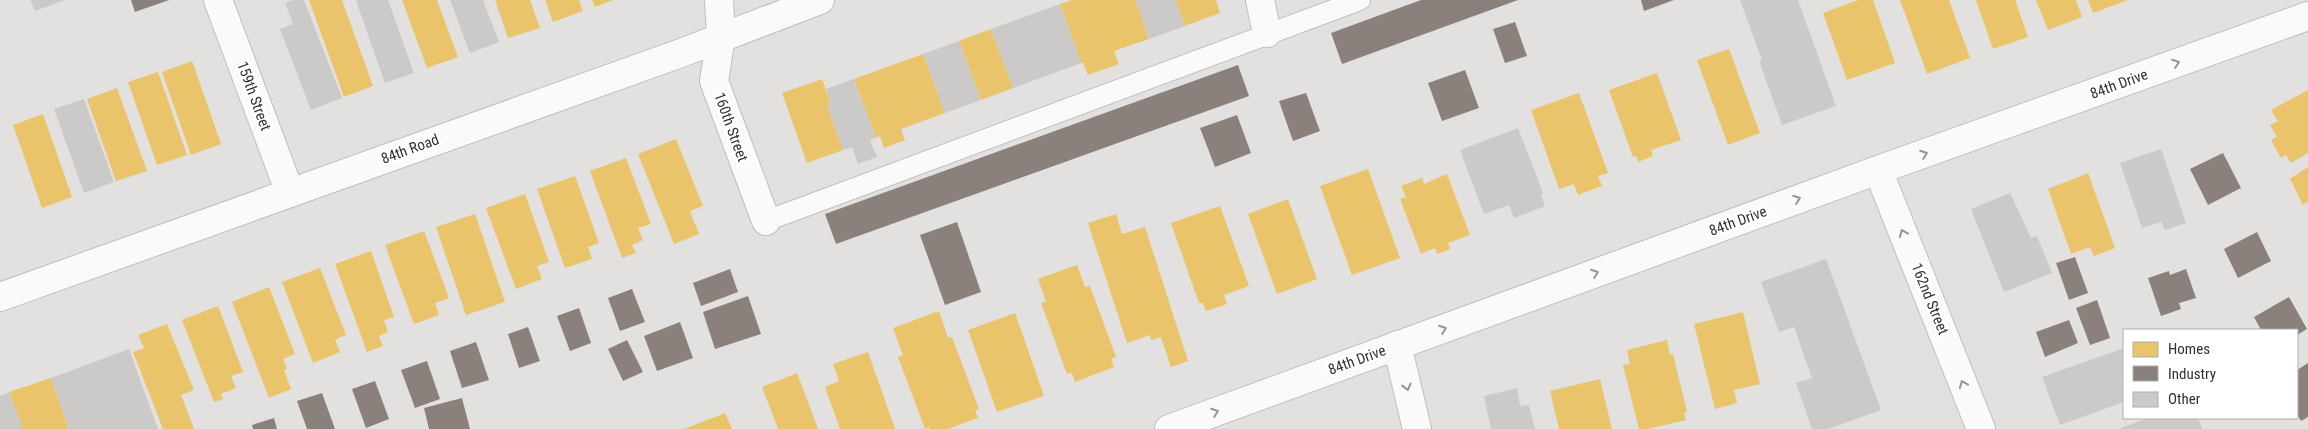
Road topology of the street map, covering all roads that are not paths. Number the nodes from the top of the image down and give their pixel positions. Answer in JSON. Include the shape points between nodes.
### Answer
{"nodes":[{"id":1,"x":218,"y":0,"type":"edge"},
{"id":2,"x":719,"y":0,"type":"edge"},
{"id":3,"x":820,"y":0,"type":"edge"},
{"id":4,"x":1260,"y":0,"type":"edge"},
{"id":5,"x":1360,"y":0,"type":"edge"},
{"id":6,"x":2308,"y":16,"type":"edge"},
{"id":7,"x":1267,"y":33,"type":"junction"},
{"id":8,"x":721,"y":37,"type":"junction"},
{"id":9,"x":1878,"y":170,"type":"junction"},
{"id":10,"x":290,"y":193,"type":"junction"},
{"id":11,"x":766,"y":221,"type":"joint"},
{"id":12,"x":0,"y":297,"type":"edge"},
{"id":13,"x":1397,"y":345,"type":"junction"},
{"id":14,"x":1169,"y":429,"type":"edge"},
{"id":15,"x":1417,"y":429,"type":"edge"},
{"id":16,"x":1982,"y":429,"type":"edge"}],
"edges":[{"from":1,"to":10,"type":"street","name":"159th Street"},
{"from":2,"to":8,"type":"street","name":"160th Street"},
{"from":3,"to":8,"type":"street","name":"84th Road"},
{"from":4,"to":7,"type":"street"},
{"from":5,"to":7,"type":"lane"},
{"from":9,"to":6,"type":"street","name":"84th Drive","one_way":true},
{"from":7,"to":11,"type":"lane"},
{"from":8,"to":10,"type":"street","name":"84th Road"},
{"from":8,"to":11,"type":"street","name":"160th Street","via":[[714,81]]},
{"from":13,"to":9,"type":"street","name":"84th Drive","one_way":true},
{"from":16,"to":9,"type":"street","name":"162nd Street","one_way":true},
{"from":10,"to":12,"type":"street","name":"84th Road"},
{"from":14,"to":13,"type":"street","name":"84th Drive","one_way":true},
{"from":13,"to":15,"type":"street","one_way":true}]}
